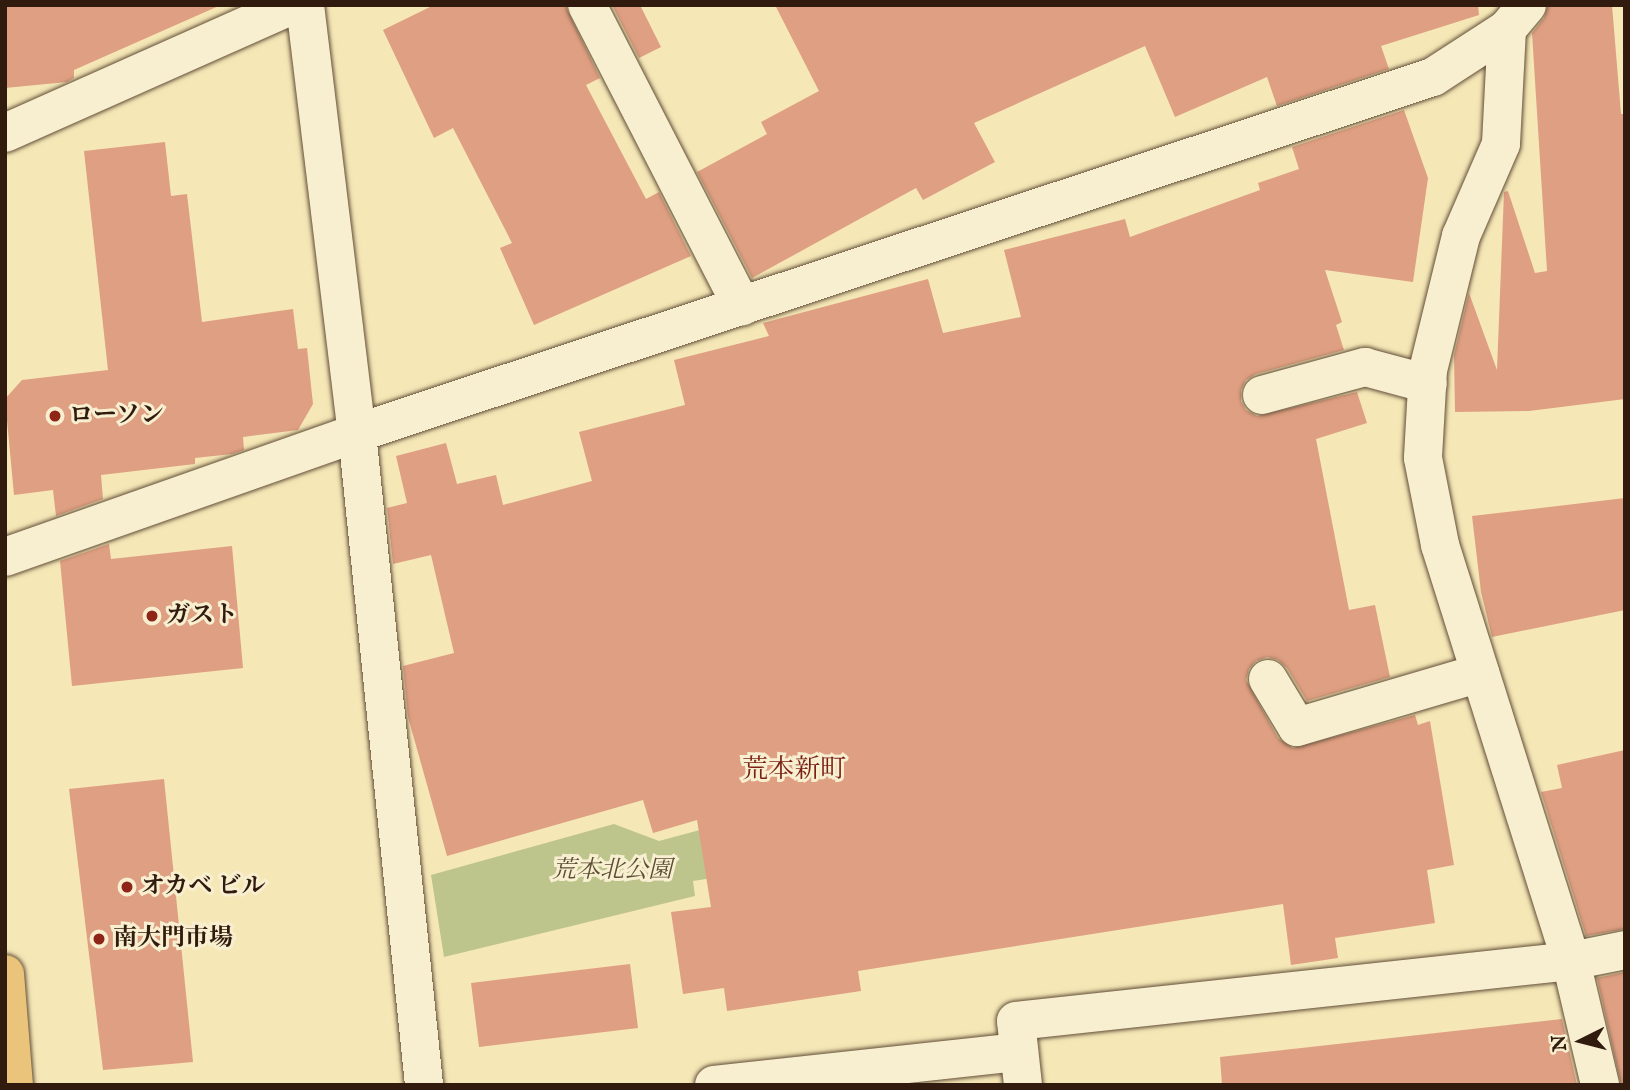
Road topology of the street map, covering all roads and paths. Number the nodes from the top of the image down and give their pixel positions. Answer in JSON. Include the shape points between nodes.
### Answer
{"nodes":[{"id":1,"x":292,"y":5,"type":"edge"},
{"id":2,"x":305,"y":5,"type":"edge"},
{"id":3,"x":587,"y":5,"type":"edge"},
{"id":4,"x":1517,"y":17,"type":"edge"},
{"id":5,"x":5,"y":133,"type":"edge"},
{"id":6,"x":742,"y":307,"type":"junction"},
{"id":7,"x":1428,"y":384,"type":"junction"},
{"id":8,"x":1262,"y":395,"type":"dead end"},
{"id":9,"x":356,"y":433,"type":"junction"},
{"id":10,"x":5,"y":557,"type":"edge"},
{"id":11,"x":1480,"y":673,"type":"junction"},
{"id":12,"x":1268,"y":679,"type":"dead end"},
{"id":13,"x":1625,"y":950,"type":"edge"},
{"id":14,"x":1571,"y":961,"type":"junction"},
{"id":15,"x":5,"y":974,"type":"edge"},
{"id":16,"x":1021,"y":1068,"type":"edge"},
{"id":17,"x":14,"y":1085,"type":"edge"},
{"id":18,"x":424,"y":1085,"type":"edge"},
{"id":19,"x":714,"y":1085,"type":"edge"},
{"id":20,"x":1600,"y":1085,"type":"edge"}],
"edges":[{"from":1,"to":5,"type":"street"},
{"from":2,"to":9,"type":"street"},
{"from":3,"to":6,"type":"street"},
{"from":4,"to":6,"type":"street","via":[[1433,77]]},
{"from":4,"to":7,"type":"street","via":[[1501,144],[1461,236]]},
{"from":6,"to":9,"type":"street"},
{"from":7,"to":8,"type":"street","via":[[1366,367]]},
{"from":7,"to":11,"type":"street","via":[[1423,458],[1440,545]]},
{"from":9,"to":10,"type":"street"},
{"from":9,"to":18,"type":"street"},
{"from":11,"to":12,"type":"street","via":[[1297,727]]},
{"from":11,"to":14,"type":"street"},
{"from":13,"to":14,"type":"street"},
{"from":14,"to":16,"type":"street","via":[[1016,1021]]},
{"from":14,"to":20,"type":"street"},
{"from":15,"to":17,"type":"highway"},
{"from":16,"to":19,"type":"street"}]}
